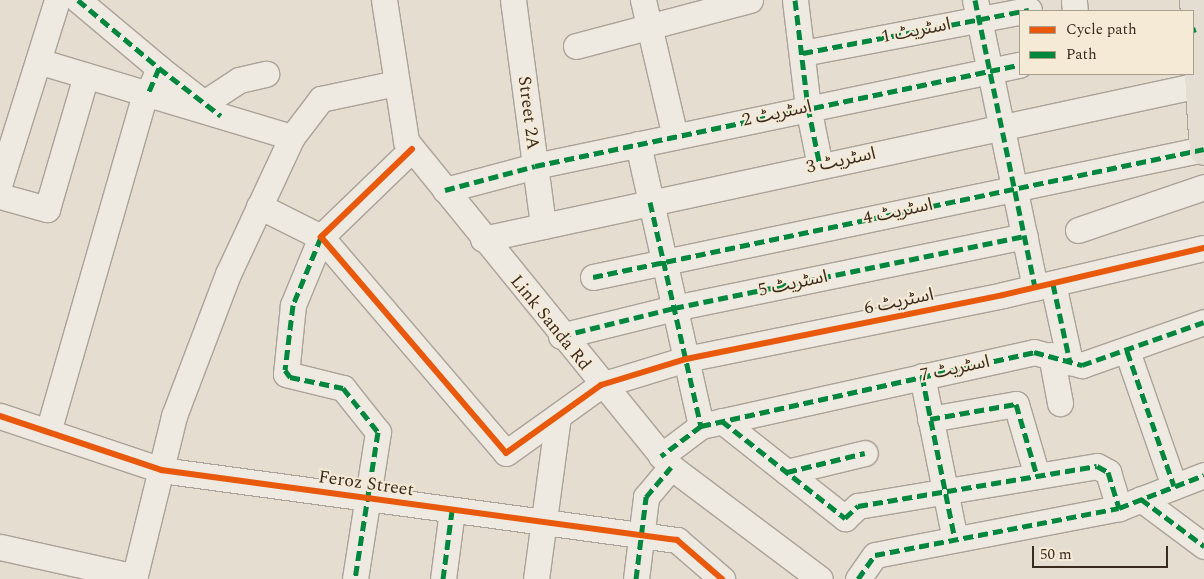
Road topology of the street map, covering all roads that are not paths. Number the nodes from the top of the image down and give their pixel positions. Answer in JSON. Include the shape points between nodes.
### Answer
{"nodes":[{"id":1,"x":57,"y":0,"type":"edge"},
{"id":2,"x":78,"y":0,"type":"edge"},
{"id":3,"x":384,"y":0,"type":"edge"},
{"id":4,"x":513,"y":0,"type":"edge"},
{"id":5,"x":643,"y":0,"type":"edge"},
{"id":6,"x":750,"y":0,"type":"edge"},
{"id":7,"x":795,"y":0,"type":"edge"},
{"id":8,"x":1194,"y":0,"type":"edge"},
{"id":9,"x":1028,"y":7,"type":"edge"},
{"id":10,"x":977,"y":9,"type":"edge"},
{"id":11,"x":650,"y":26,"type":"junction"},
{"id":12,"x":1194,"y":30,"type":"edge"},
{"id":13,"x":576,"y":46,"type":"dead end"},
{"id":14,"x":803,"y":53,"type":"junction"},
{"id":15,"x":38,"y":61,"type":"junction"},
{"id":16,"x":1019,"y":65,"type":"edge"},
{"id":17,"x":159,"y":68,"type":"junction"},
{"id":18,"x":990,"y":70,"type":"junction"},
{"id":19,"x":266,"y":74,"type":"dead end"},
{"id":20,"x":86,"y":76,"type":"junction"},
{"id":21,"x":396,"y":83,"type":"junction"},
{"id":22,"x":1199,"y":85,"type":"junction"},
{"id":23,"x":147,"y":94,"type":"junction"},
{"id":24,"x":808,"y":108,"type":"junction"},
{"id":25,"x":212,"y":109,"type":"junction"},
{"id":26,"x":1001,"y":126,"type":"junction"},
{"id":27,"x":675,"y":136,"type":"junction"},
{"id":28,"x":292,"y":137,"type":"junction"},
{"id":29,"x":638,"y":144,"type":"junction"},
{"id":30,"x":412,"y":149,"type":"junction"},
{"id":31,"x":1204,"y":150,"type":"edge"},
{"id":32,"x":535,"y":166,"type":"junction"},
{"id":33,"x":820,"y":166,"type":"junction"},
{"id":34,"x":0,"y":182,"type":"edge"},
{"id":35,"x":1014,"y":187,"type":"junction"},
{"id":36,"x":1204,"y":187,"type":"edge"},
{"id":37,"x":445,"y":190,"type":"junction"},
{"id":38,"x":0,"y":196,"type":"edge"},
{"id":39,"x":650,"y":202,"type":"junction"},
{"id":40,"x":260,"y":206,"type":"junction"},
{"id":41,"x":543,"y":226,"type":"junction"},
{"id":42,"x":1078,"y":230,"type":"dead end"},
{"id":43,"x":1025,"y":236,"type":"junction"},
{"id":44,"x":321,"y":237,"type":"junction"},
{"id":45,"x":483,"y":239,"type":"junction"},
{"id":46,"x":1204,"y":248,"type":"edge"},
{"id":47,"x":664,"y":262,"type":"junction"},
{"id":48,"x":593,"y":277,"type":"dead end"},
{"id":49,"x":1044,"y":286,"type":"junction"},
{"id":50,"x":674,"y":308,"type":"junction"},
{"id":51,"x":1204,"y":322,"type":"edge"},
{"id":52,"x":561,"y":336,"type":"junction"},
{"id":53,"x":1127,"y":351,"type":"junction"},
{"id":54,"x":1060,"y":358,"type":"junction"},
{"id":55,"x":686,"y":359,"type":"junction"},
{"id":56,"x":922,"y":376,"type":"junction"},
{"id":57,"x":601,"y":386,"type":"junction"},
{"id":58,"x":1060,"y":403,"type":"dead end"},
{"id":59,"x":0,"y":416,"type":"edge"},
{"id":60,"x":558,"y":416,"type":"junction"},
{"id":61,"x":930,"y":419,"type":"junction"},
{"id":62,"x":712,"y":424,"type":"junction"},
{"id":63,"x":48,"y":432,"type":"junction"},
{"id":64,"x":865,"y":453,"type":"dead end"},
{"id":65,"x":666,"y":462,"type":"junction"},
{"id":66,"x":161,"y":470,"type":"junction"},
{"id":67,"x":787,"y":472,"type":"junction"},
{"id":68,"x":1204,"y":474,"type":"edge"},
{"id":69,"x":1037,"y":476,"type":"junction"},
{"id":70,"x":1174,"y":486,"type":"junction"},
{"id":71,"x":944,"y":492,"type":"junction"},
{"id":72,"x":366,"y":500,"type":"junction"},
{"id":73,"x":1130,"y":504,"type":"junction"},
{"id":74,"x":452,"y":511,"type":"junction"},
{"id":75,"x":543,"y":523,"type":"junction"},
{"id":76,"x":642,"y":536,"type":"junction"},
{"id":77,"x":955,"y":539,"type":"junction"},
{"id":78,"x":1204,"y":546,"type":"edge"},
{"id":79,"x":0,"y":547,"type":"edge"},
{"id":80,"x":134,"y":578,"type":"edge"},
{"id":81,"x":355,"y":579,"type":"edge"},
{"id":82,"x":443,"y":579,"type":"edge"},
{"id":83,"x":536,"y":579,"type":"edge"},
{"id":84,"x":636,"y":579,"type":"edge"},
{"id":85,"x":722,"y":579,"type":"edge"},
{"id":86,"x":820,"y":579,"type":"edge"},
{"id":87,"x":858,"y":579,"type":"edge"}],
"edges":[{"from":1,"to":15,"type":"street"},
{"from":2,"to":17,"type":"street"},
{"from":3,"to":21,"type":"street","name":"Link Sanda Rd"},
{"from":4,"to":32,"type":"street","name":"Street 2A"},
{"from":5,"to":11,"type":"street"},
{"from":6,"to":11,"type":"street"},
{"from":7,"to":14,"type":"street"},
{"from":8,"to":12,"type":"main road"},
{"from":9,"to":10,"type":"street","name":"اسٹریٹ 1"},
{"from":10,"to":14,"type":"street","name":"اسٹریٹ 1"},
{"from":10,"to":18,"type":"street"},
{"from":11,"to":13,"type":"street"},
{"from":11,"to":27,"type":"street"},
{"from":12,"to":22,"type":"main road"},
{"from":14,"to":24,"type":"street"},
{"from":15,"to":20,"type":"street"},
{"from":15,"to":34,"type":"street"},
{"from":16,"to":18,"type":"street","name":"اسٹریٹ 2"},
{"from":17,"to":23,"type":"street"},
{"from":17,"to":25,"type":"street"},
{"from":18,"to":24,"type":"street","name":"اسٹریٹ 2"},
{"from":18,"to":26,"type":"street"},
{"from":19,"to":25,"type":"street","via":[[239,80]]},
{"from":20,"to":23,"type":"street"},
{"from":20,"to":38,"type":"street","via":[[47,209]]},
{"from":21,"to":28,"type":"street","via":[[321,99]]},
{"from":21,"to":30,"type":"street","name":"Link Sanda Rd","via":[[406,141]]},
{"from":22,"to":26,"type":"street","name":"اسٹریٹ 3"},
{"from":22,"to":31,"type":"main road"},
{"from":23,"to":25,"type":"street"},
{"from":23,"to":63,"type":"street"},
{"from":24,"to":27,"type":"street","name":"اسٹریٹ 2"},
{"from":24,"to":33,"type":"street"},
{"from":25,"to":28,"type":"street"},
{"from":26,"to":33,"type":"street","name":"اسٹریٹ 3"},
{"from":26,"to":35,"type":"street"},
{"from":27,"to":29,"type":"street","name":"اسٹریٹ 2"},
{"from":28,"to":40,"type":"street"},
{"from":29,"to":32,"type":"street","name":"اسٹریٹ 2"},
{"from":29,"to":39,"type":"street"},
{"from":30,"to":37,"type":"street","name":"Link Sanda Rd"},
{"from":30,"to":44,"type":"street"},
{"from":31,"to":35,"type":"street","name":"اسٹریٹ 4"},
{"from":32,"to":37,"type":"street","name":"اسٹریٹ 2"},
{"from":32,"to":41,"type":"street","name":"Street 2A"},
{"from":33,"to":39,"type":"street","name":"اسٹریٹ 3"},
{"from":35,"to":43,"type":"street"},
{"from":35,"to":47,"type":"street","name":"اسٹریٹ 4"},
{"from":36,"to":42,"type":"street"},
{"from":37,"to":45,"type":"street","name":"Link Sanda Rd"},
{"from":39,"to":41,"type":"street","name":"اسٹریٹ 3"},
{"from":39,"to":47,"type":"street"},
{"from":40,"to":44,"type":"street"},
{"from":40,"to":66,"type":"street","via":[[228,274],[177,408]]},
{"from":41,"to":45,"type":"street","name":"اسٹریٹ 3"},
{"from":43,"to":49,"type":"street"},
{"from":43,"to":50,"type":"street","name":"اسٹریٹ 5"},
{"from":44,"to":60,"type":"street","name":"اسٹریٹ 6","via":[[506,453]]},
{"from":44,"to":72,"type":"street","via":[[293,305],[285,370],[290,377],[343,388],[378,432]]},
{"from":45,"to":52,"type":"street","name":"Link Sanda Rd"},
{"from":46,"to":49,"type":"street","name":"اسٹریٹ 6"},
{"from":47,"to":48,"type":"street","name":"اسٹریٹ 4"},
{"from":47,"to":50,"type":"street"},
{"from":49,"to":54,"type":"street"},
{"from":49,"to":55,"type":"street","name":"اسٹریٹ 6"},
{"from":50,"to":52,"type":"street","name":"اسٹریٹ 5"},
{"from":50,"to":55,"type":"street"},
{"from":51,"to":53,"type":"street","name":"اسٹریٹ 7"},
{"from":52,"to":57,"type":"street","name":"Link Sanda Rd"},
{"from":53,"to":54,"type":"street","name":"اسٹریٹ 7","via":[[1082,364]]},
{"from":53,"to":70,"type":"street"},
{"from":54,"to":56,"type":"street","name":"اسٹریٹ 7","via":[[1034,352]]},
{"from":54,"to":58,"type":"street"},
{"from":55,"to":57,"type":"street","name":"اسٹریٹ 6"},
{"from":55,"to":62,"type":"street"},
{"from":56,"to":61,"type":"street"},
{"from":56,"to":62,"type":"street","name":"اسٹریٹ 7"},
{"from":57,"to":60,"type":"street","name":"اسٹریٹ 6"},
{"from":57,"to":65,"type":"street","name":"Link Sanda Rd"},
{"from":59,"to":63,"type":"street","name":"Feroz Street"},
{"from":60,"to":75,"type":"street"},
{"from":61,"to":69,"type":"street","via":[[1016,404]]},
{"from":61,"to":71,"type":"street"},
{"from":62,"to":65,"type":"street"},
{"from":62,"to":67,"type":"street"},
{"from":63,"to":66,"type":"street","name":"Feroz Street"},
{"from":64,"to":67,"type":"street"},
{"from":65,"to":76,"type":"street","via":[[646,497]]},
{"from":65,"to":86,"type":"street","name":"Link Sanda Rd"},
{"from":66,"to":72,"type":"street","name":"Feroz Street"},
{"from":66,"to":80,"type":"street"},
{"from":67,"to":71,"type":"street","via":[[845,518],[858,506]]},
{"from":68,"to":70,"type":"street"},
{"from":69,"to":71,"type":"street"},
{"from":69,"to":73,"type":"street","via":[[1097,466],[1108,472]]},
{"from":70,"to":73,"type":"street"},
{"from":71,"to":77,"type":"street"},
{"from":72,"to":74,"type":"street","name":"Feroz Street"},
{"from":72,"to":81,"type":"street"},
{"from":73,"to":77,"type":"street"},
{"from":73,"to":78,"type":"street"},
{"from":74,"to":75,"type":"street","name":"Feroz Street"},
{"from":74,"to":82,"type":"street"},
{"from":75,"to":76,"type":"street","name":"Feroz Street"},
{"from":75,"to":83,"type":"street"},
{"from":76,"to":84,"type":"street"},
{"from":76,"to":85,"type":"street","name":"Feroz Street","via":[[677,540]]},
{"from":77,"to":87,"type":"street","via":[[875,555]]},
{"from":79,"to":80,"type":"street"}]}
